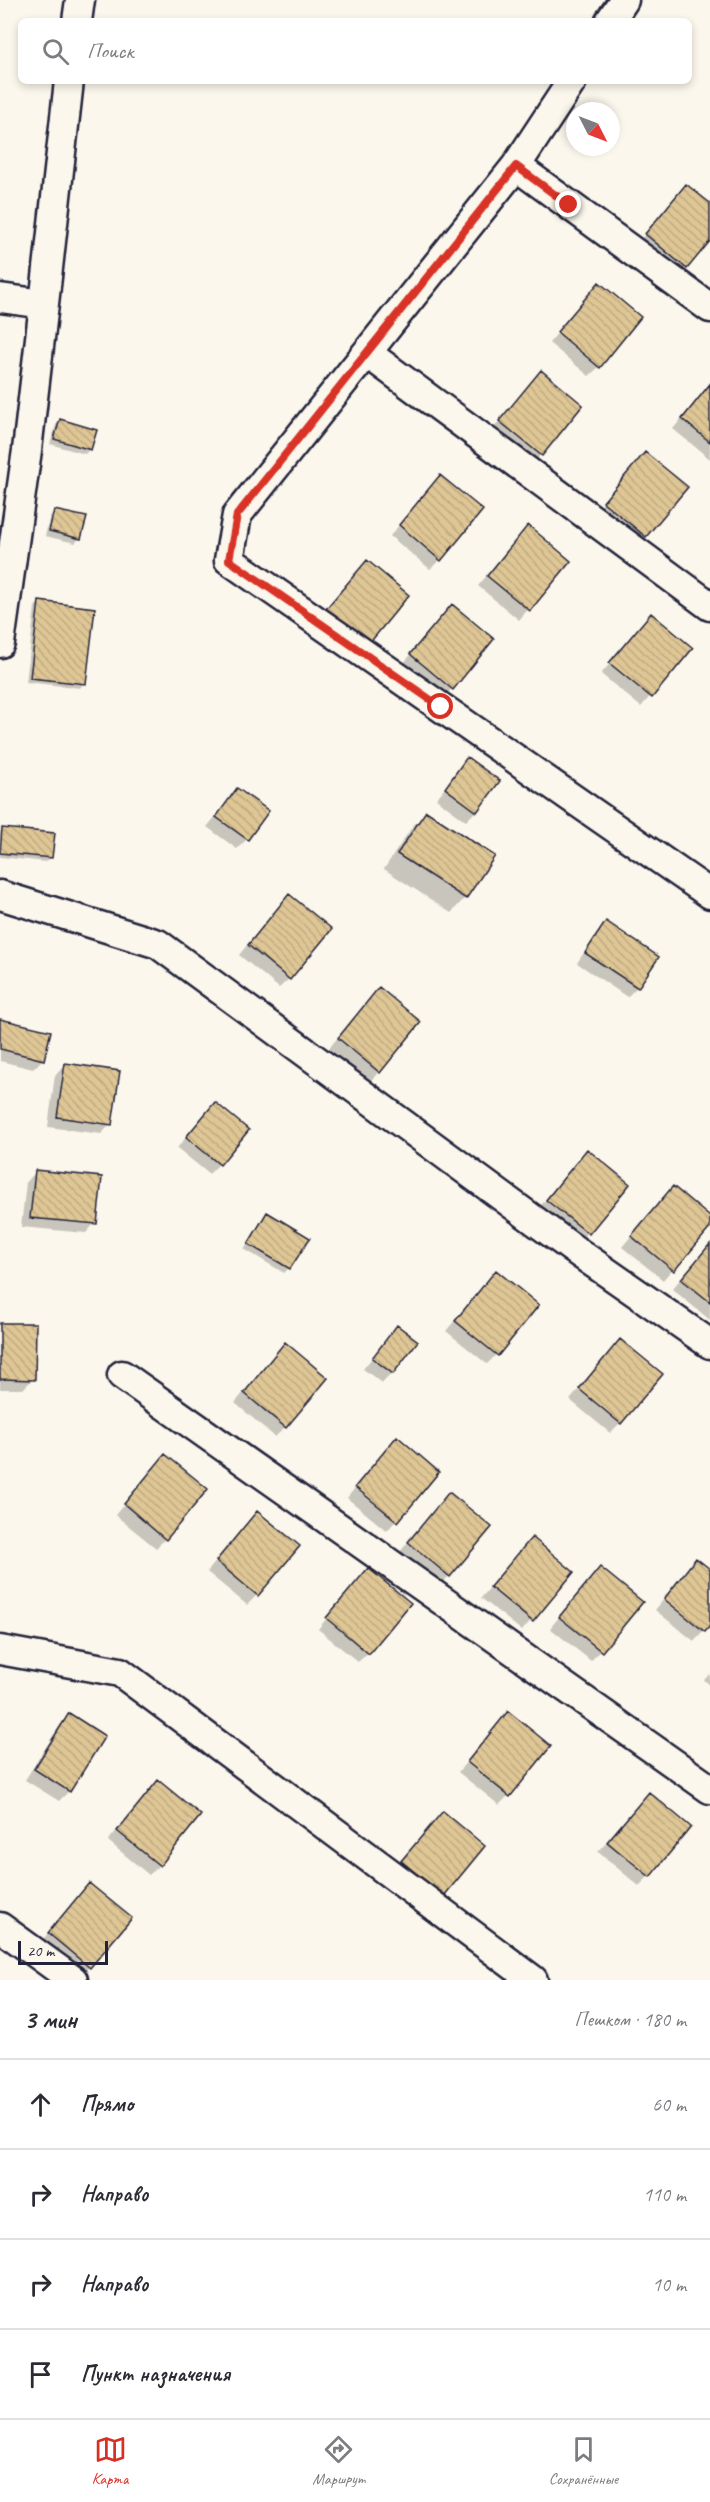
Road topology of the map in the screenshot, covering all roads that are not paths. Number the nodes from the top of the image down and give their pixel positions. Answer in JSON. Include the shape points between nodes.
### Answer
{"nodes":[{"id":1,"x":80,"y":0,"type":"edge"},
{"id":2,"x":624,"y":0,"type":"edge"},
{"id":3,"x":77,"y":18,"type":"edge"},
{"id":4,"x":612,"y":18,"type":"edge"},
{"id":5,"x":69,"y":84,"type":"edge"},
{"id":6,"x":570,"y":84,"type":"edge"},
{"id":7,"x":516,"y":166,"type":"junction"},
{"id":8,"x":0,"y":298,"type":"edge"},
{"id":9,"x":44,"y":304,"type":"junction"},
{"id":10,"x":710,"y":308,"type":"edge"},
{"id":11,"x":367,"y":353,"type":"junction"},
{"id":12,"x":710,"y":606,"type":"edge"},
{"id":13,"x":0,"y":642,"type":"edge"},
{"id":14,"x":710,"y":894,"type":"edge"},
{"id":15,"x":0,"y":895,"type":"edge"},
{"id":16,"x":710,"y":1344,"type":"edge"},
{"id":17,"x":122,"y":1375,"type":"dead end"},
{"id":18,"x":0,"y":1650,"type":"edge"},
{"id":19,"x":710,"y":1789,"type":"edge"},
{"id":20,"x":0,"y":1927,"type":"edge"},
{"id":21,"x":73,"y":1980,"type":"edge"},
{"id":22,"x":533,"y":1980,"type":"edge"}],
"edges":[{"from":1,"to":3,"type":"street"},
{"from":2,"to":4,"type":"street"},
{"from":5,"to":9,"type":"street"},
{"from":6,"to":7,"type":"street"},
{"from":7,"to":10,"type":"street"},
{"from":7,"to":11,"type":"street"},
{"from":8,"to":9,"type":"street"},
{"from":9,"to":13,"type":"street"},
{"from":11,"to":12,"type":"street"},
{"from":11,"to":14,"type":"street","via":[[237,515],[229,560]]},
{"from":15,"to":16,"type":"street","via":[[158,944],[572,1248]]},
{"from":17,"to":19,"type":"street"},
{"from":18,"to":22,"type":"street","via":[[120,1672]]},
{"from":20,"to":21,"type":"street"}]}
